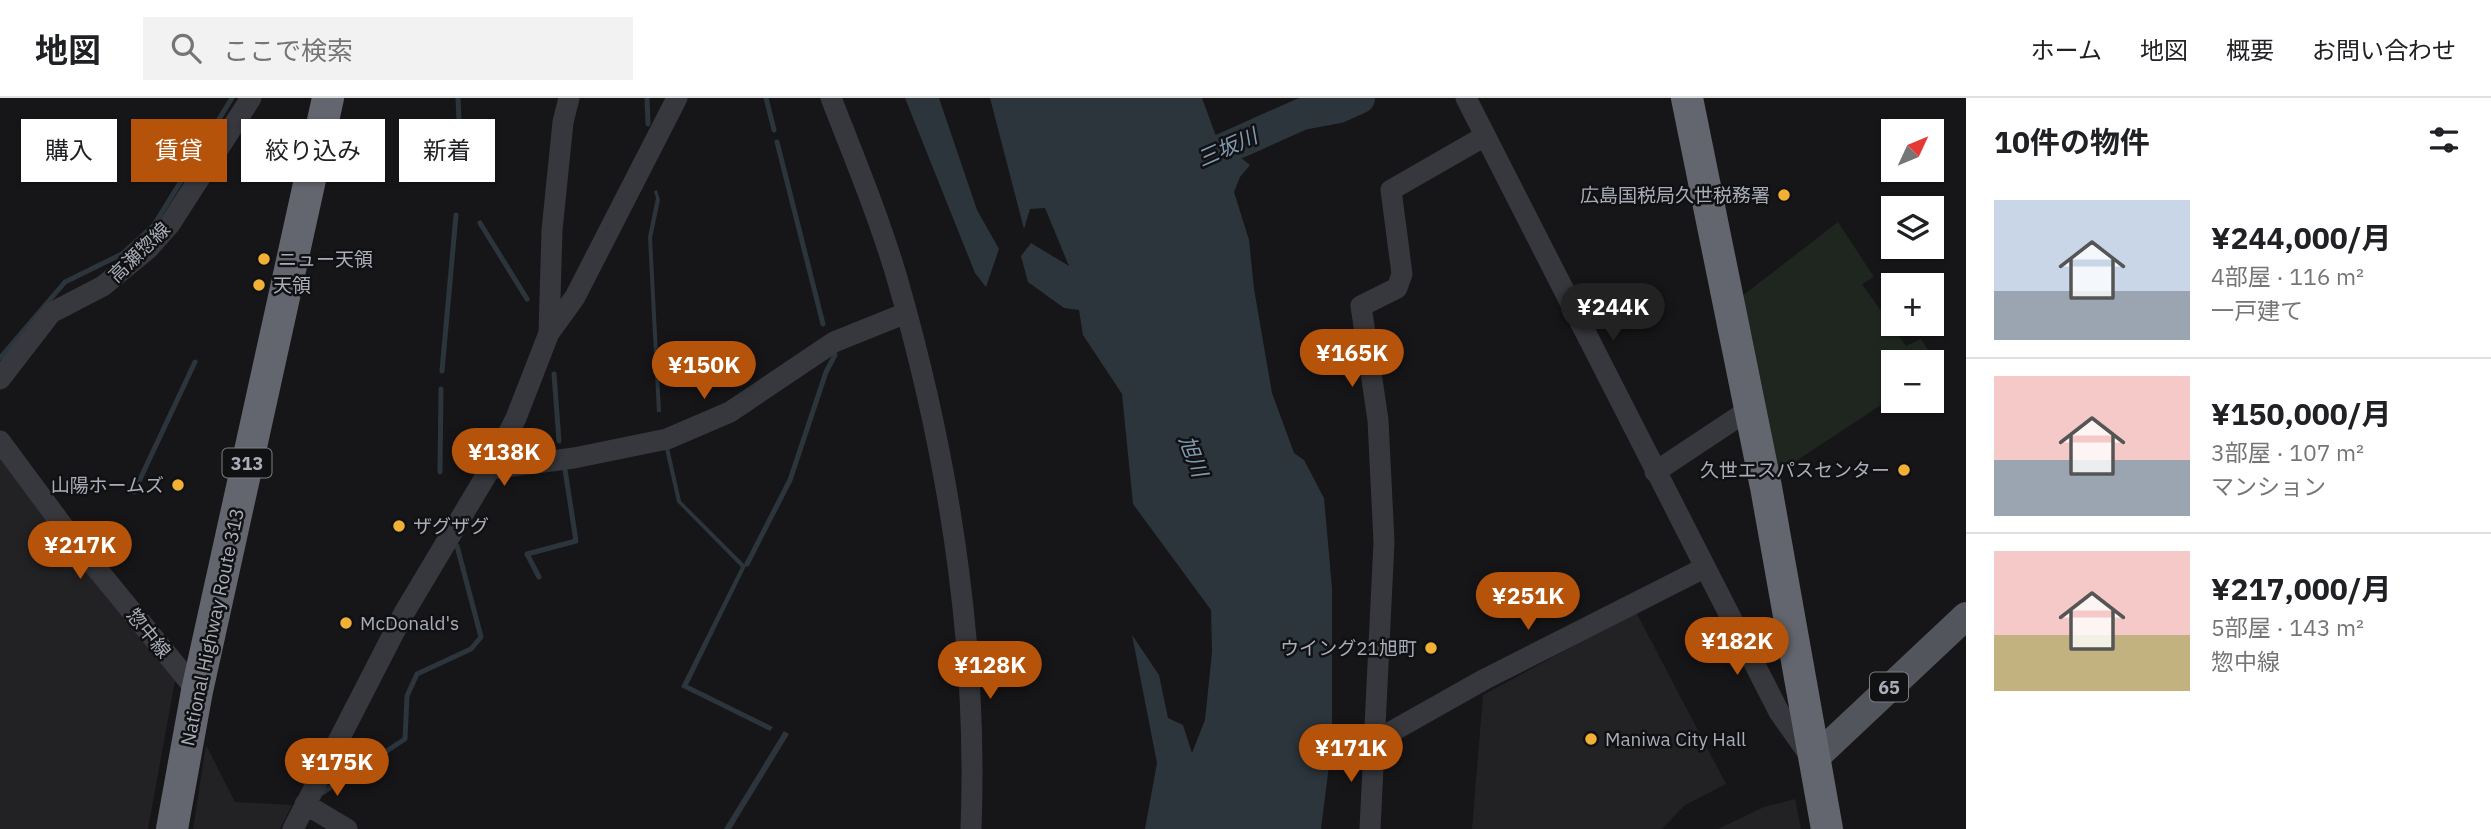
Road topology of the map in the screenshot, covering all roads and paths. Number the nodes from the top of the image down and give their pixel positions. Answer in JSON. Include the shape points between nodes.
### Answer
{"nodes":[{"id":1,"x":251,"y":98,"type":"edge"},
{"id":2,"x":328,"y":98,"type":"edge"},
{"id":3,"x":569,"y":98,"type":"edge"},
{"id":4,"x":677,"y":98,"type":"edge"},
{"id":5,"x":831,"y":98,"type":"edge"},
{"id":6,"x":1466,"y":98,"type":"edge"},
{"id":7,"x":1687,"y":98,"type":"edge"},
{"id":8,"x":1485,"y":136,"type":"junction"},
{"id":9,"x":906,"y":313,"type":"junction"},
{"id":10,"x":549,"y":334,"type":"junction"},
{"id":11,"x":0,"y":379,"type":"edge"},
{"id":12,"x":1750,"y":408,"type":"junction"},
{"id":13,"x":0,"y":441,"type":"edge"},
{"id":14,"x":490,"y":469,"type":"junction"},
{"id":15,"x":1655,"y":472,"type":"junction"},
{"id":16,"x":1704,"y":568,"type":"junction"},
{"id":17,"x":1966,"y":616,"type":"edge"},
{"id":18,"x":197,"y":691,"type":"junction"},
{"id":19,"x":1791,"y":711,"type":"junction"},
{"id":20,"x":1375,"y":741,"type":"junction"},
{"id":21,"x":1813,"y":760,"type":"junction"},
{"id":22,"x":305,"y":804,"type":"junction"},
{"id":23,"x":969,"y":822,"type":"edge"},
{"id":24,"x":172,"y":829,"type":"edge"},
{"id":25,"x":293,"y":829,"type":"edge"},
{"id":26,"x":347,"y":829,"type":"edge"},
{"id":27,"x":1370,"y":829,"type":"edge"},
{"id":28,"x":1827,"y":829,"type":"edge"}],
"edges":[{"from":1,"to":11,"type":"street","name":"高瀬惣線","via":[[162,232],[103,286],[51,313]]},
{"from":2,"to":18,"type":"highway","name":"National Highway Route 313","number":"313"},
{"from":3,"to":10,"type":"street","via":[[552,230]]},
{"from":4,"to":10,"type":"street","via":[[575,298]]},
{"from":5,"to":9,"type":"street"},
{"from":6,"to":8,"type":"street"},
{"from":7,"to":12,"type":"highway"},
{"from":8,"to":15,"type":"street"},
{"from":8,"to":20,"type":"street","via":[[1391,190],[1402,274],[1398,288],[1361,306],[1378,420],[1384,542]]},
{"from":9,"to":14,"type":"street","via":[[834,342],[730,412],[667,439]]},
{"from":9,"to":23,"type":"street","via":[[962,593],[971,721]]},
{"from":10,"to":14,"type":"street"},
{"from":12,"to":15,"type":"street"},
{"from":12,"to":19,"type":"highway"},
{"from":13,"to":18,"type":"street","name":"惣中線","via":[[74,541]]},
{"from":14,"to":22,"type":"street","via":[[404,613]]},
{"from":15,"to":16,"type":"street"},
{"from":16,"to":19,"type":"street"},
{"from":16,"to":20,"type":"street","via":[[1506,667]]},
{"from":17,"to":21,"type":"main road","number":"65"},
{"from":18,"to":24,"type":"highway","name":"National Highway Route 313","number":"313"},
{"from":19,"to":21,"type":"highway"},
{"from":20,"to":27,"type":"street"},
{"from":21,"to":28,"type":"highway"},
{"from":22,"to":25,"type":"street"},
{"from":22,"to":26,"type":"street"}]}
